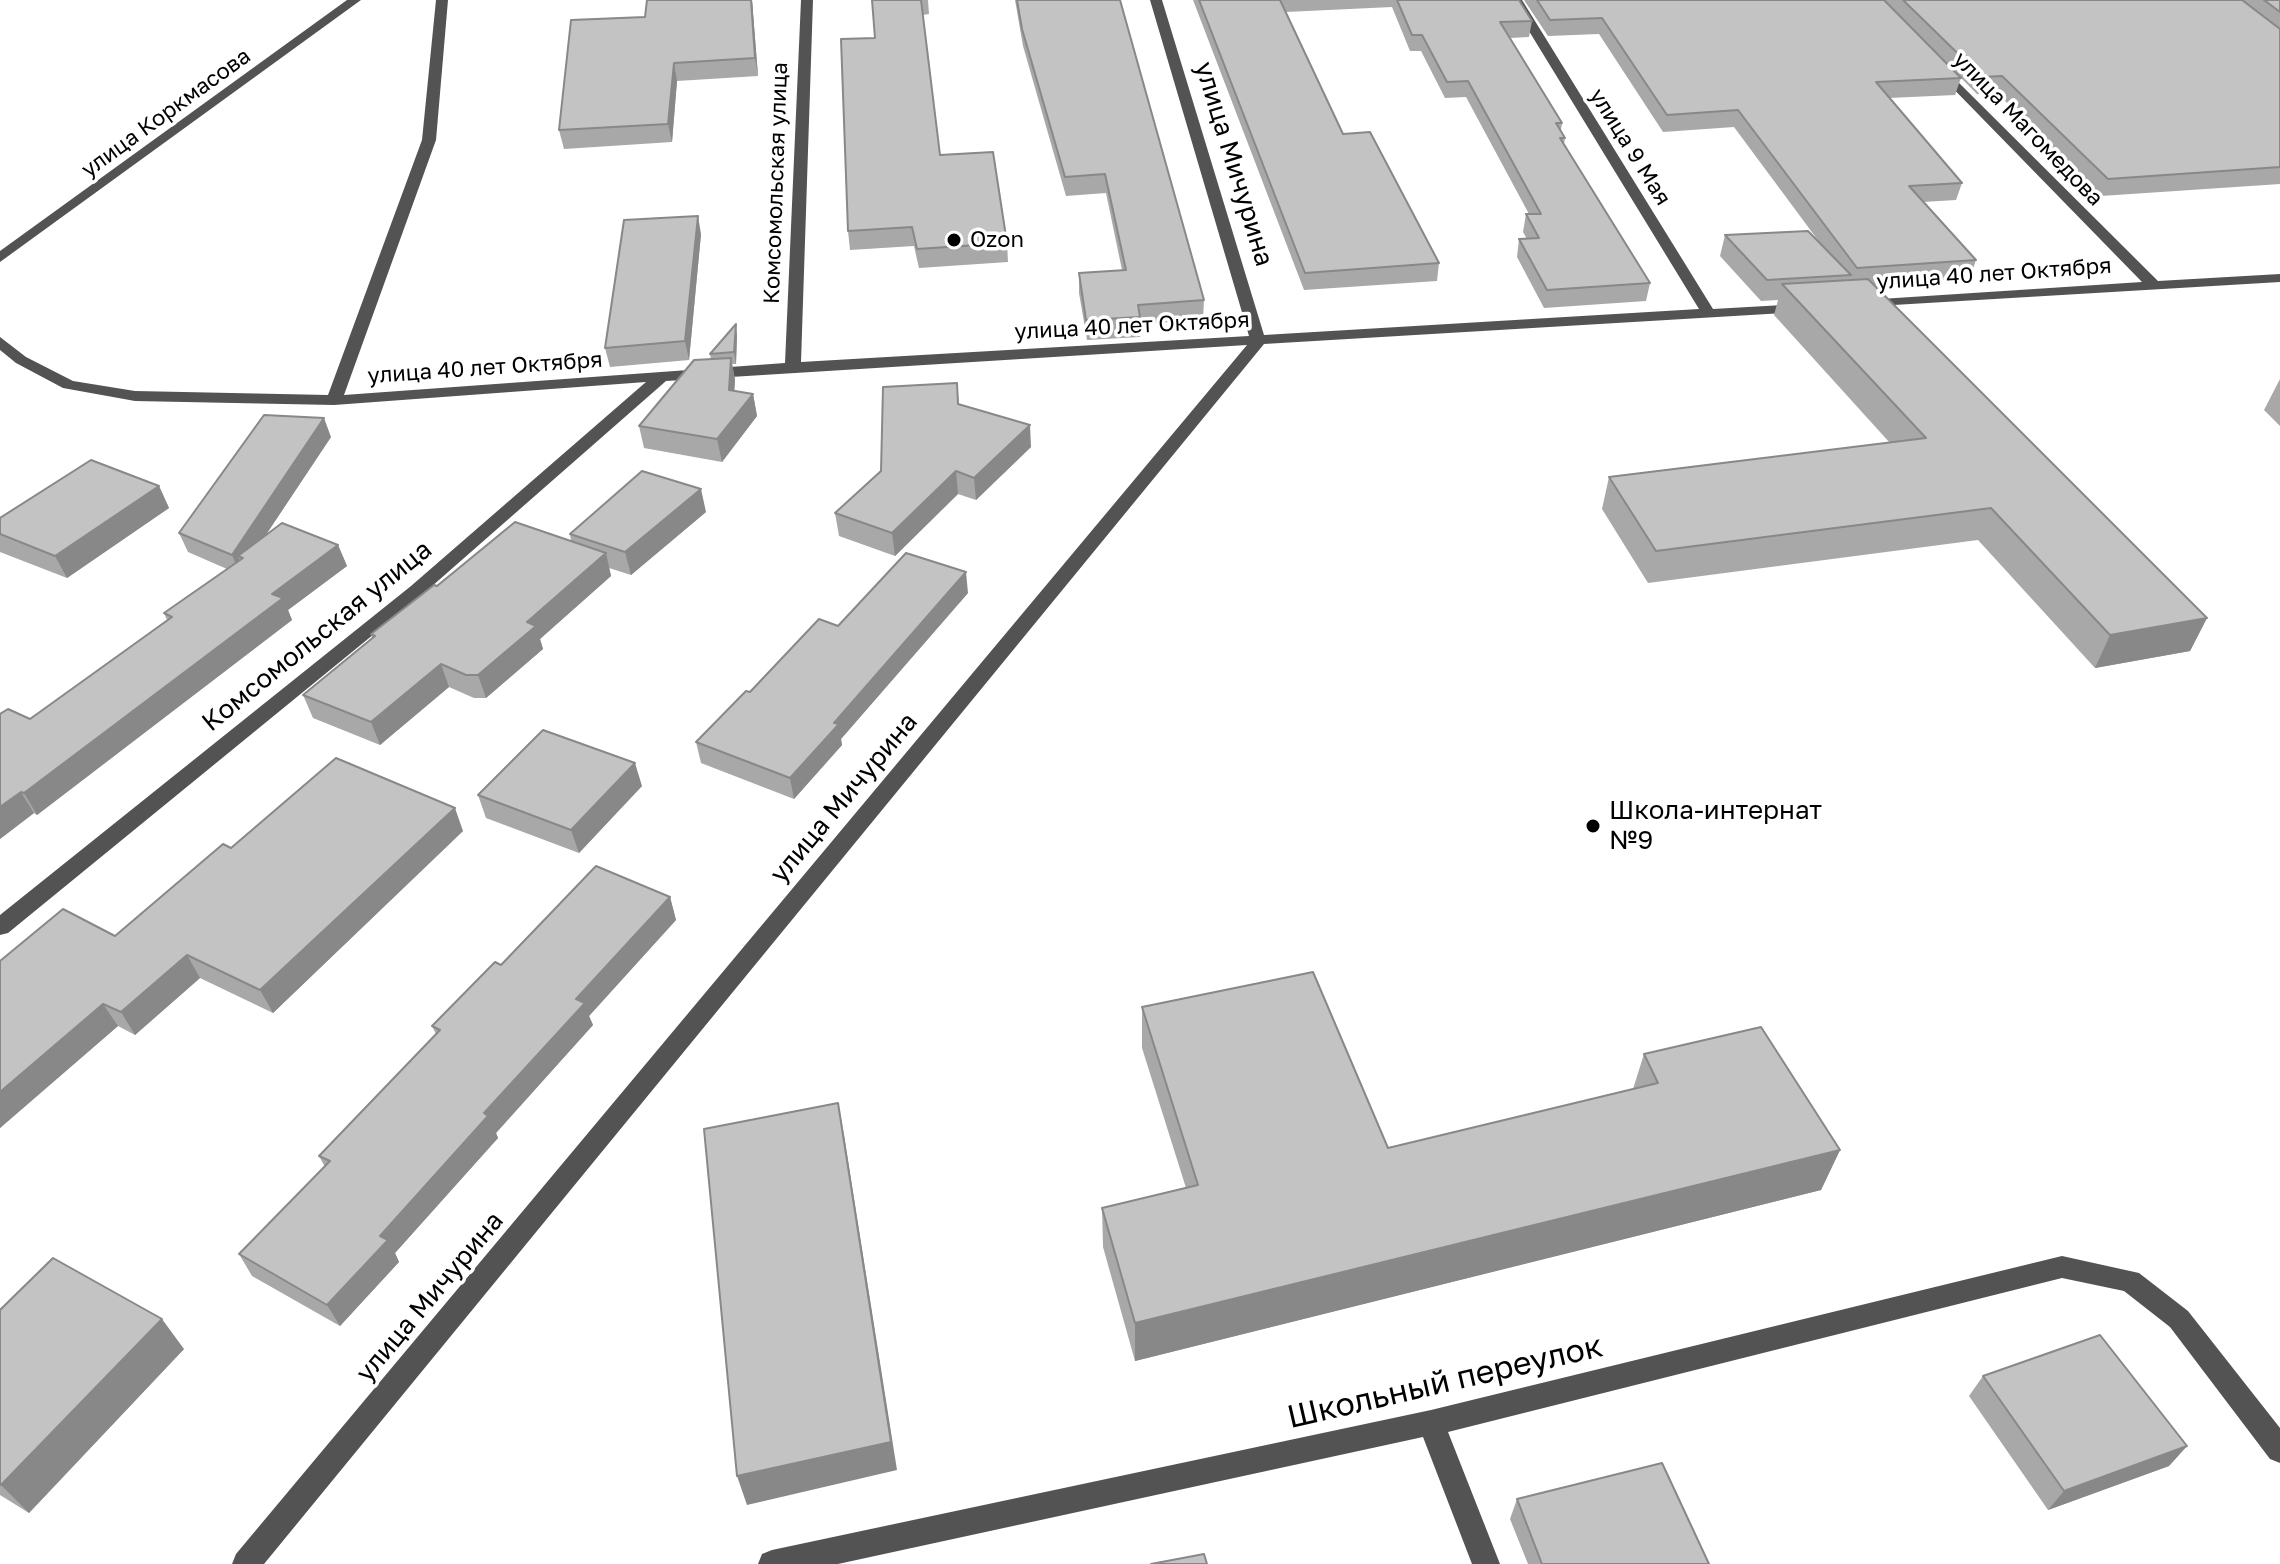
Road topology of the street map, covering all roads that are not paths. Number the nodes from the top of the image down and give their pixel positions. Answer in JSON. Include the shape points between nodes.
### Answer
{"nodes":[{"id":1,"x":355,"y":0,"type":"edge"},
{"id":2,"x":442,"y":0,"type":"edge"},
{"id":3,"x":807,"y":0,"type":"edge"},
{"id":4,"x":1156,"y":0,"type":"edge"},
{"id":5,"x":1516,"y":0,"type":"edge"},
{"id":6,"x":1927,"y":55,"type":"edge"},
{"id":7,"x":0,"y":258,"type":"edge"},
{"id":8,"x":2280,"y":278,"type":"edge"},
{"id":9,"x":2154,"y":286,"type":"junction"},
{"id":10,"x":1852,"y":305,"type":"edge"},
{"id":11,"x":1820,"y":307,"type":"edge"},
{"id":12,"x":1709,"y":314,"type":"junction"},
{"id":13,"x":1258,"y":341,"type":"junction"},
{"id":14,"x":0,"y":342,"type":"edge"},
{"id":15,"x":793,"y":367,"type":"junction"},
{"id":16,"x":661,"y":377,"type":"junction"},
{"id":17,"x":334,"y":400,"type":"junction"},
{"id":18,"x":0,"y":927,"type":"edge"},
{"id":19,"x":1431,"y":1423,"type":"junction"},
{"id":20,"x":2280,"y":1450,"type":"edge"},
{"id":21,"x":246,"y":1564,"type":"edge"},
{"id":22,"x":772,"y":1564,"type":"edge"},
{"id":23,"x":1486,"y":1564,"type":"edge"}],
"edges":[{"from":1,"to":7,"type":"street","name":"улица Коркмасова"},
{"from":2,"to":17,"type":"street","via":[[429,140]]},
{"from":3,"to":15,"type":"street","name":"Комсомольская улица"},
{"from":4,"to":13,"type":"street","name":"улица Мичурина"},
{"from":5,"to":12,"type":"street","name":"улица 9 Мая"},
{"from":6,"to":9,"type":"street","name":"улица Магомедова"},
{"from":8,"to":9,"type":"street","name":"улица 40 лет Октября"},
{"from":9,"to":10,"type":"street","name":"улица 40 лет Октября"},
{"from":11,"to":12,"type":"street","name":"улица 40 лет Октября"},
{"from":12,"to":13,"type":"street","name":"улица 40 лет Октября"},
{"from":13,"to":15,"type":"street","name":"улица 40 лет Октября"},
{"from":13,"to":21,"type":"street","name":"улица Мичурина"},
{"from":14,"to":17,"type":"street","name":"улица 40 лет Октября","via":[[21,360],[69,385],[135,396]]},
{"from":15,"to":16,"type":"street","name":"улица 40 лет Октября"},
{"from":16,"to":17,"type":"street","name":"улица 40 лет Октября"},
{"from":16,"to":18,"type":"street","name":"Комсомольская улица","via":[[417,590]]},
{"from":19,"to":20,"type":"street","name":"Школьный переулок","via":[[2062,1267],[2130,1281],[2179,1319]]},
{"from":19,"to":22,"type":"street","name":"Школьный переулок"},
{"from":19,"to":23,"type":"street"}]}
